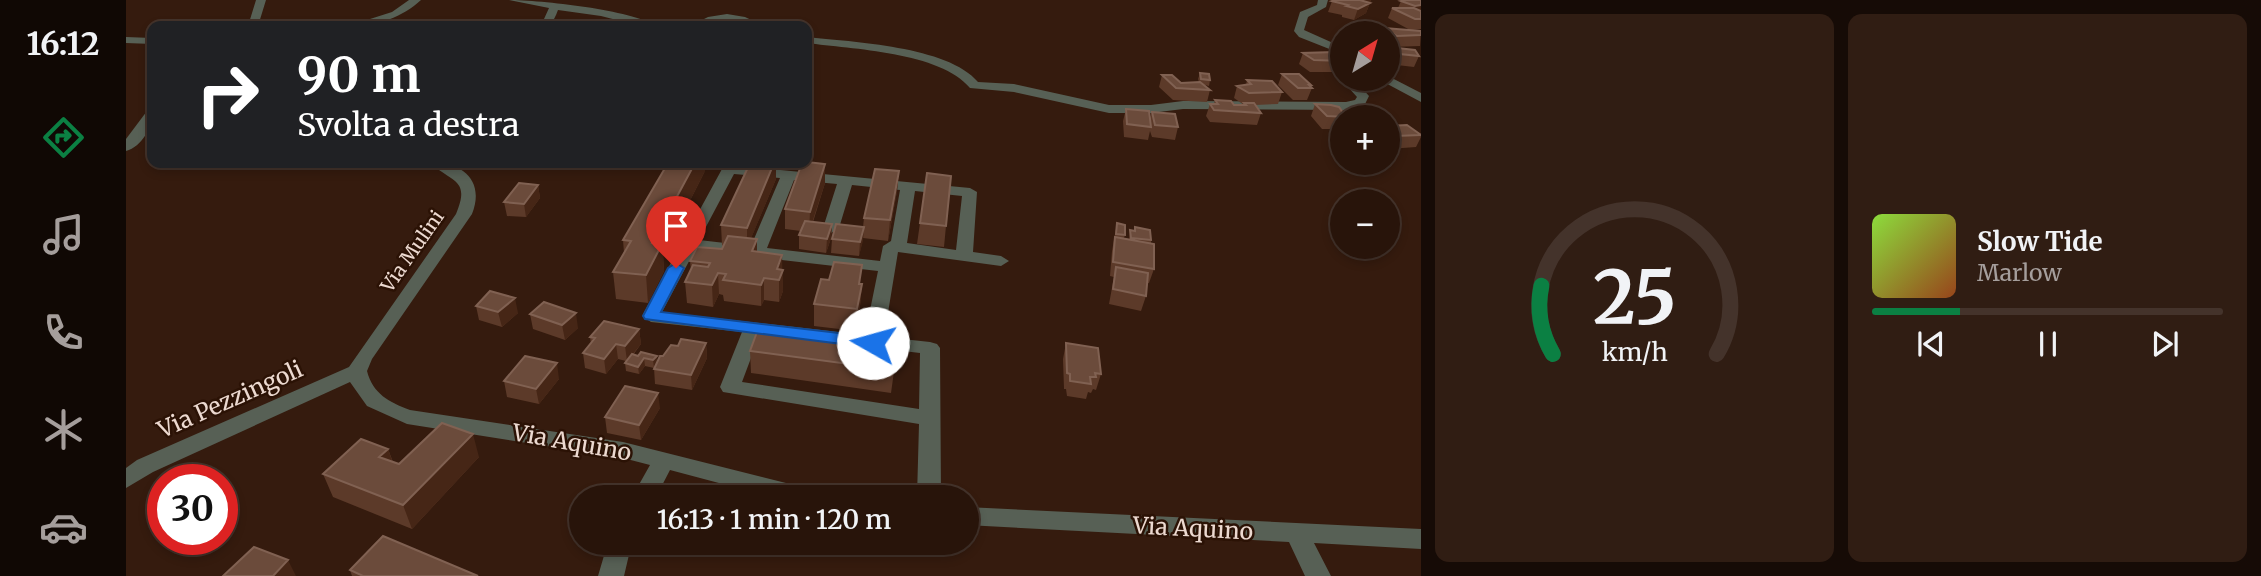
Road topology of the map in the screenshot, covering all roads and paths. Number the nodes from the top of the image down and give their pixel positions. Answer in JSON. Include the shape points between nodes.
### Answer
{"nodes":[{"id":1,"x":261,"y":0,"type":"edge"},
{"id":2,"x":416,"y":0,"type":"edge"},
{"id":3,"x":514,"y":0,"type":"edge"},
{"id":4,"x":1324,"y":0,"type":"edge"},
{"id":5,"x":554,"y":8,"type":"junction"},
{"id":6,"x":255,"y":21,"type":"edge"},
{"id":7,"x":372,"y":21,"type":"edge"},
{"id":8,"x":549,"y":21,"type":"edge"},
{"id":9,"x":632,"y":21,"type":"edge"},
{"id":10,"x":708,"y":21,"type":"edge"},
{"id":11,"x":747,"y":21,"type":"edge"},
{"id":12,"x":126,"y":40,"type":"edge"},
{"id":13,"x":147,"y":41,"type":"edge"},
{"id":14,"x":812,"y":41,"type":"edge"},
{"id":15,"x":1330,"y":46,"type":"edge"},
{"id":16,"x":1400,"y":83,"type":"edge"},
{"id":17,"x":1400,"y":87,"type":"edge"},
{"id":18,"x":1421,"y":88,"type":"edge"},
{"id":19,"x":1358,"y":91,"type":"edge"},
{"id":20,"x":1421,"y":98,"type":"edge"},
{"id":21,"x":147,"y":122,"type":"edge"},
{"id":22,"x":126,"y":147,"type":"edge"},
{"id":23,"x":446,"y":168,"type":"edge"},
{"id":24,"x":789,"y":175,"type":"junction"},
{"id":25,"x":846,"y":180,"type":"junction"},
{"id":26,"x":908,"y":186,"type":"junction"},
{"id":27,"x":831,"y":228,"type":"edge"},
{"id":28,"x":689,"y":244,"type":"junction"},
{"id":29,"x":898,"y":247,"type":"junction"},
{"id":30,"x":757,"y":252,"type":"junction"},
{"id":31,"x":964,"y":256,"type":"junction"},
{"id":32,"x":1001,"y":261,"type":"dead end"},
{"id":33,"x":887,"y":267,"type":"junction"},
{"id":34,"x":753,"y":328,"type":"junction"},
{"id":35,"x":873,"y":343,"type":"junction"},
{"id":36,"x":357,"y":371,"type":"junction"},
{"id":37,"x":928,"y":418,"type":"junction"},
{"id":38,"x":237,"y":425,"type":"junction"},
{"id":39,"x":664,"y":461,"type":"junction"},
{"id":40,"x":126,"y":464,"type":"edge"},
{"id":41,"x":126,"y":479,"type":"edge"},
{"id":42,"x":651,"y":485,"type":"edge"},
{"id":43,"x":759,"y":485,"type":"edge"},
{"id":44,"x":929,"y":485,"type":"edge"},
{"id":45,"x":979,"y":517,"type":"edge"},
{"id":46,"x":1297,"y":533,"type":"junction"},
{"id":47,"x":1421,"y":539,"type":"edge"},
{"id":48,"x":617,"y":555,"type":"edge"},
{"id":49,"x":611,"y":576,"type":"edge"},
{"id":50,"x":1318,"y":576,"type":"edge"}],
"edges":[{"from":1,"to":6,"type":"street"},
{"from":2,"to":7,"type":"street","via":[[396,14]]},
{"from":3,"to":5,"type":"street"},
{"from":4,"to":15,"type":"street","via":[[1321,7],[1299,19],[1299,31]]},
{"from":5,"to":8,"type":"street"},
{"from":5,"to":9,"type":"street"},
{"from":10,"to":11,"type":"street","via":[[720,16]]},
{"from":12,"to":13,"type":"street"},
{"from":14,"to":19,"type":"street","via":[[905,52],[964,73],[974,85],[1014,88],[1109,109],[1346,106],[1360,103],[1363,96]]},
{"from":16,"to":18,"type":"street"},
{"from":17,"to":20,"type":"street"},
{"from":21,"to":22,"type":"street"},
{"from":23,"to":36,"type":"street","name":"Via Mulini","via":[[464,179],[472,199]]},
{"from":24,"to":25,"type":"street"},
{"from":24,"to":28,"type":"street","via":[[729,169]]},
{"from":24,"to":30,"type":"street"},
{"from":25,"to":26,"type":"street"},
{"from":25,"to":27,"type":"street"},
{"from":26,"to":29,"type":"street"},
{"from":26,"to":31,"type":"street","via":[[970,192]]},
{"from":28,"to":30,"type":"street"},
{"from":28,"to":34,"type":"street","via":[[651,316]]},
{"from":29,"to":31,"type":"street"},
{"from":29,"to":33,"type":"street","via":[[891,246]]},
{"from":30,"to":33,"type":"street"},
{"from":31,"to":32,"type":"street"},
{"from":33,"to":35,"type":"street"},
{"from":34,"to":35,"type":"street"},
{"from":34,"to":37,"type":"street","via":[[730,387]]},
{"from":35,"to":37,"type":"street","via":[[930,348]]},
{"from":36,"to":38,"type":"street","name":"Via Pezzingoli"},
{"from":36,"to":39,"type":"street","name":"Via Aquino","via":[[366,395],[378,406],[407,417],[531,434]]},
{"from":37,"to":44,"type":"street"},
{"from":38,"to":40,"type":"street","via":[[217,423]]},
{"from":38,"to":41,"type":"street","name":"Via Pezzingoli"},
{"from":39,"to":42,"type":"street"},
{"from":39,"to":43,"type":"street","name":"Via Aquino"},
{"from":45,"to":46,"type":"street","name":"Via Aquino"},
{"from":46,"to":47,"type":"street","name":"Via Aquino"},
{"from":46,"to":50,"type":"street"},
{"from":48,"to":49,"type":"street"}]}
